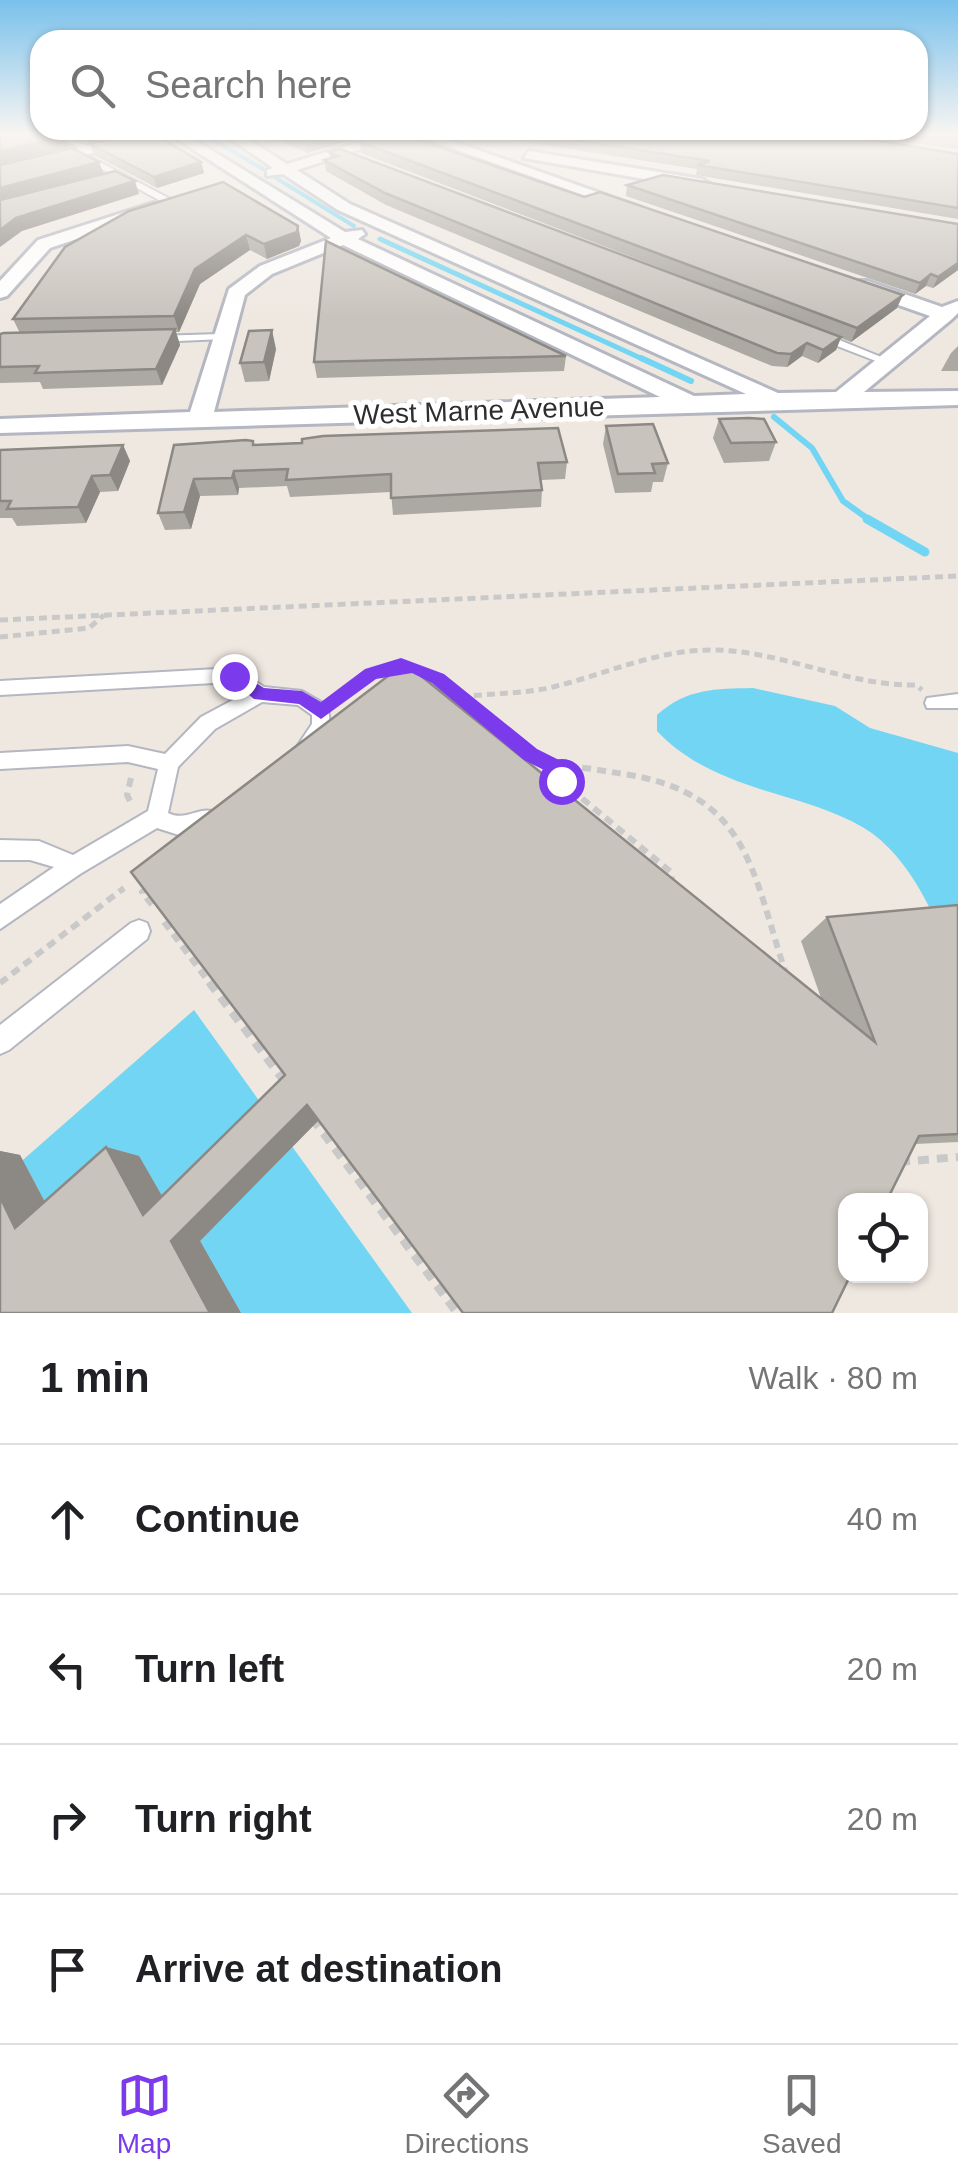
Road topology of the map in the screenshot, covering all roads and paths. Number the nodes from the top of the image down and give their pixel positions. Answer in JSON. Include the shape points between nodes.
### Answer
{"nodes":[{"id":1,"x":157,"y":195,"type":"edge"},
{"id":2,"x":276,"y":195,"type":"edge"},
{"id":3,"x":327,"y":195,"type":"edge"},
{"id":4,"x":597,"y":195,"type":"edge"},
{"id":5,"x":188,"y":198,"type":"edge"},
{"id":6,"x":171,"y":203,"type":"junction"},
{"id":7,"x":649,"y":213,"type":"edge"},
{"id":8,"x":382,"y":225,"type":"junction"},
{"id":9,"x":344,"y":238,"type":"junction"},
{"id":10,"x":834,"y":276,"type":"edge"},
{"id":11,"x":0,"y":292,"type":"edge"},
{"id":12,"x":951,"y":309,"type":"edge"},
{"id":13,"x":811,"y":332,"type":"edge"},
{"id":14,"x":220,"y":337,"type":"junction"},
{"id":15,"x":148,"y":339,"type":"edge"},
{"id":16,"x":885,"y":361,"type":"junction"},
{"id":17,"x":842,"y":398,"type":"junction"},
{"id":18,"x":958,"y":398,"type":"edge"},
{"id":19,"x":778,"y":400,"type":"junction"},
{"id":20,"x":692,"y":404,"type":"junction"},
{"id":21,"x":200,"y":419,"type":"junction"},
{"id":22,"x":0,"y":426,"type":"edge"},
{"id":23,"x":958,"y":576,"type":"edge"},
{"id":24,"x":104,"y":615,"type":"junction"},
{"id":25,"x":0,"y":620,"type":"edge"},
{"id":26,"x":0,"y":637,"type":"edge"},
{"id":27,"x":427,"y":671,"type":"junction"},
{"id":28,"x":411,"y":683,"type":"edge"},
{"id":29,"x":0,"y":688,"type":"edge"},
{"id":30,"x":260,"y":694,"type":"junction"},
{"id":31,"x":461,"y":697,"type":"junction"},
{"id":32,"x":958,"y":701,"type":"edge"},
{"id":33,"x":934,"y":703,"type":"joint"},
{"id":34,"x":321,"y":712,"type":"junction"},
{"id":35,"x":291,"y":760,"type":"edge"},
{"id":36,"x":0,"y":762,"type":"edge"},
{"id":37,"x":169,"y":763,"type":"junction"},
{"id":38,"x":555,"y":766,"type":"junction"},
{"id":39,"x":540,"y":790,"type":"edge"},
{"id":40,"x":223,"y":812,"type":"edge"},
{"id":41,"x":157,"y":817,"type":"junction"},
{"id":42,"x":0,"y":850,"type":"edge"},
{"id":43,"x":72,"y":868,"type":"junction"},
{"id":44,"x":153,"y":884,"type":"edge"},
{"id":45,"x":124,"y":888,"type":"dead end"},
{"id":46,"x":666,"y":898,"type":"edge"},
{"id":47,"x":0,"y":918,"type":"edge"},
{"id":48,"x":139,"y":931,"type":"dead end"},
{"id":49,"x":786,"y":976,"type":"edge"},
{"id":50,"x":0,"y":983,"type":"edge"},
{"id":51,"x":0,"y":1041,"type":"edge"},
{"id":52,"x":296,"y":1096,"type":"edge"},
{"id":53,"x":306,"y":1110,"type":"edge"},
{"id":54,"x":892,"y":1144,"type":"edge"},
{"id":55,"x":958,"y":1157,"type":"edge"},
{"id":56,"x":458,"y":1313,"type":"edge"}],
"edges":[{"from":1,"to":6,"type":"lane"},
{"from":2,"to":9,"type":"street"},
{"from":3,"to":8,"type":"street"},
{"from":4,"to":7,"type":"street"},
{"from":5,"to":6,"type":"street"},
{"from":6,"to":11,"type":"street","via":[[44,244]]},
{"from":8,"to":9,"type":"street"},
{"from":8,"to":19,"type":"street"},
{"from":9,"to":14,"type":"street","via":[[254,278],[236,293]]},
{"from":9,"to":20,"type":"street"},
{"from":10,"to":12,"type":"street"},
{"from":12,"to":16,"type":"street"},
{"from":13,"to":16,"type":"lane"},
{"from":14,"to":15,"type":"lane"},
{"from":14,"to":21,"type":"street"},
{"from":16,"to":17,"type":"street"},
{"from":17,"to":18,"type":"street","name":"West Marne Avenue"},
{"from":17,"to":19,"type":"street","name":"West Marne Avenue"},
{"from":19,"to":20,"type":"street","name":"West Marne Avenue"},
{"from":20,"to":21,"type":"street","name":"West Marne Avenue"},
{"from":21,"to":22,"type":"street","name":"West Marne Avenue"},
{"from":23,"to":24,"type":"path"},
{"from":24,"to":25,"type":"path"},
{"from":24,"to":26,"type":"path","via":[[77,630]]},
{"from":27,"to":28,"type":"path"},
{"from":27,"to":31,"type":"path"},
{"from":27,"to":34,"type":"path","via":[[401,665],[370,674]]},
{"from":29,"to":30,"type":"lane","via":[[234,676]]},
{"from":30,"to":34,"type":"lane","via":[[302,698]]},
{"from":30,"to":37,"type":"lane","via":[[208,723]]},
{"from":31,"to":33,"type":"path","via":[[540,690],[631,660],[694,650],[770,657],[850,683],[916,684]]},
{"from":31,"to":38,"type":"path","via":[[530,754]]},
{"from":32,"to":33,"type":"lane"},
{"from":34,"to":35,"type":"lane","via":[[320,726]]},
{"from":36,"to":37,"type":"lane","via":[[128,754]]},
{"from":37,"to":41,"type":"lane"},
{"from":38,"to":39,"type":"path"},
{"from":38,"to":46,"type":"path","via":[[561,781],[671,872],[675,880]]},
{"from":38,"to":49,"type":"path","via":[[666,783],[718,811],[743,844]]},
{"from":40,"to":41,"type":"lane","via":[[191,827],[170,827]]},
{"from":41,"to":43,"type":"lane"},
{"from":42,"to":43,"type":"lane","via":[[55,853]]},
{"from":43,"to":47,"type":"lane"},
{"from":44,"to":52,"type":"path","via":[[142,892]]},
{"from":45,"to":50,"type":"path"},
{"from":48,"to":51,"type":"lane"},
{"from":53,"to":56,"type":"path"},
{"from":54,"to":55,"type":"path","via":[[893,1163]]}]}
